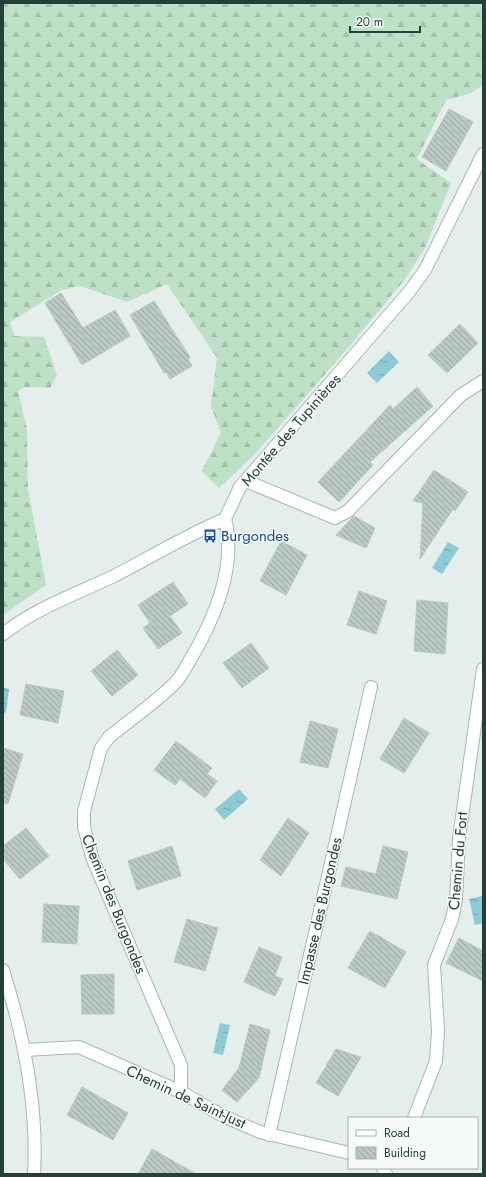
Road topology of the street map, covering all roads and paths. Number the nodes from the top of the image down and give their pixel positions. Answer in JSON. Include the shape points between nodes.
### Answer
{"nodes":[{"id":1,"x":483,"y":154,"type":"edge"},
{"id":2,"x":483,"y":381,"type":"edge"},
{"id":3,"x":246,"y":481,"type":"junction"},
{"id":4,"x":225,"y":519,"type":"junction"},
{"id":5,"x":3,"y":634,"type":"edge"},
{"id":6,"x":483,"y":669,"type":"edge"},
{"id":7,"x":371,"y":687,"type":"dead end"},
{"id":8,"x":3,"y":970,"type":"edge"},
{"id":9,"x":24,"y":1050,"type":"junction"},
{"id":10,"x":181,"y":1092,"type":"junction"},
{"id":11,"x":414,"y":1117,"type":"edge"},
{"id":12,"x":269,"y":1135,"type":"junction"},
{"id":13,"x":348,"y":1154,"type":"edge"},
{"id":14,"x":34,"y":1174,"type":"edge"}],
"edges":[{"from":1,"to":3,"type":"street","name":"Montée des Tupinières","via":[[425,270],[409,292]]},
{"from":2,"to":3,"type":"street","via":[[461,395],[348,511],[334,518]]},
{"from":3,"to":4,"type":"street","name":"Montée des Tupinières","via":[[240,487]]},
{"from":4,"to":5,"type":"street","via":[[190,534],[114,576],[36,612]]},
{"from":4,"to":10,"type":"street","name":"Chemin des Burgondes","via":[[229,549],[225,574],[216,606],[200,643],[176,682],[109,737],[101,748],[84,811],[84,827],[93,860],[181,1065]]},
{"from":6,"to":11,"type":"street","name":"Chemin du Fort","via":[[459,838],[456,900],[452,919],[434,965],[438,1031],[436,1060]]},
{"from":7,"to":12,"type":"street","name":"Impasse des Burgondes"},
{"from":8,"to":9,"type":"street"},
{"from":9,"to":10,"type":"street","name":"Chemin de Saint-Just","via":[[79,1048]]},
{"from":9,"to":14,"type":"street","via":[[33,1109]]},
{"from":10,"to":12,"type":"street","name":"Chemin de Saint-Just","via":[[223,1116]]},
{"from":12,"to":13,"type":"street","name":"Chemin de Saint-Just"}]}
